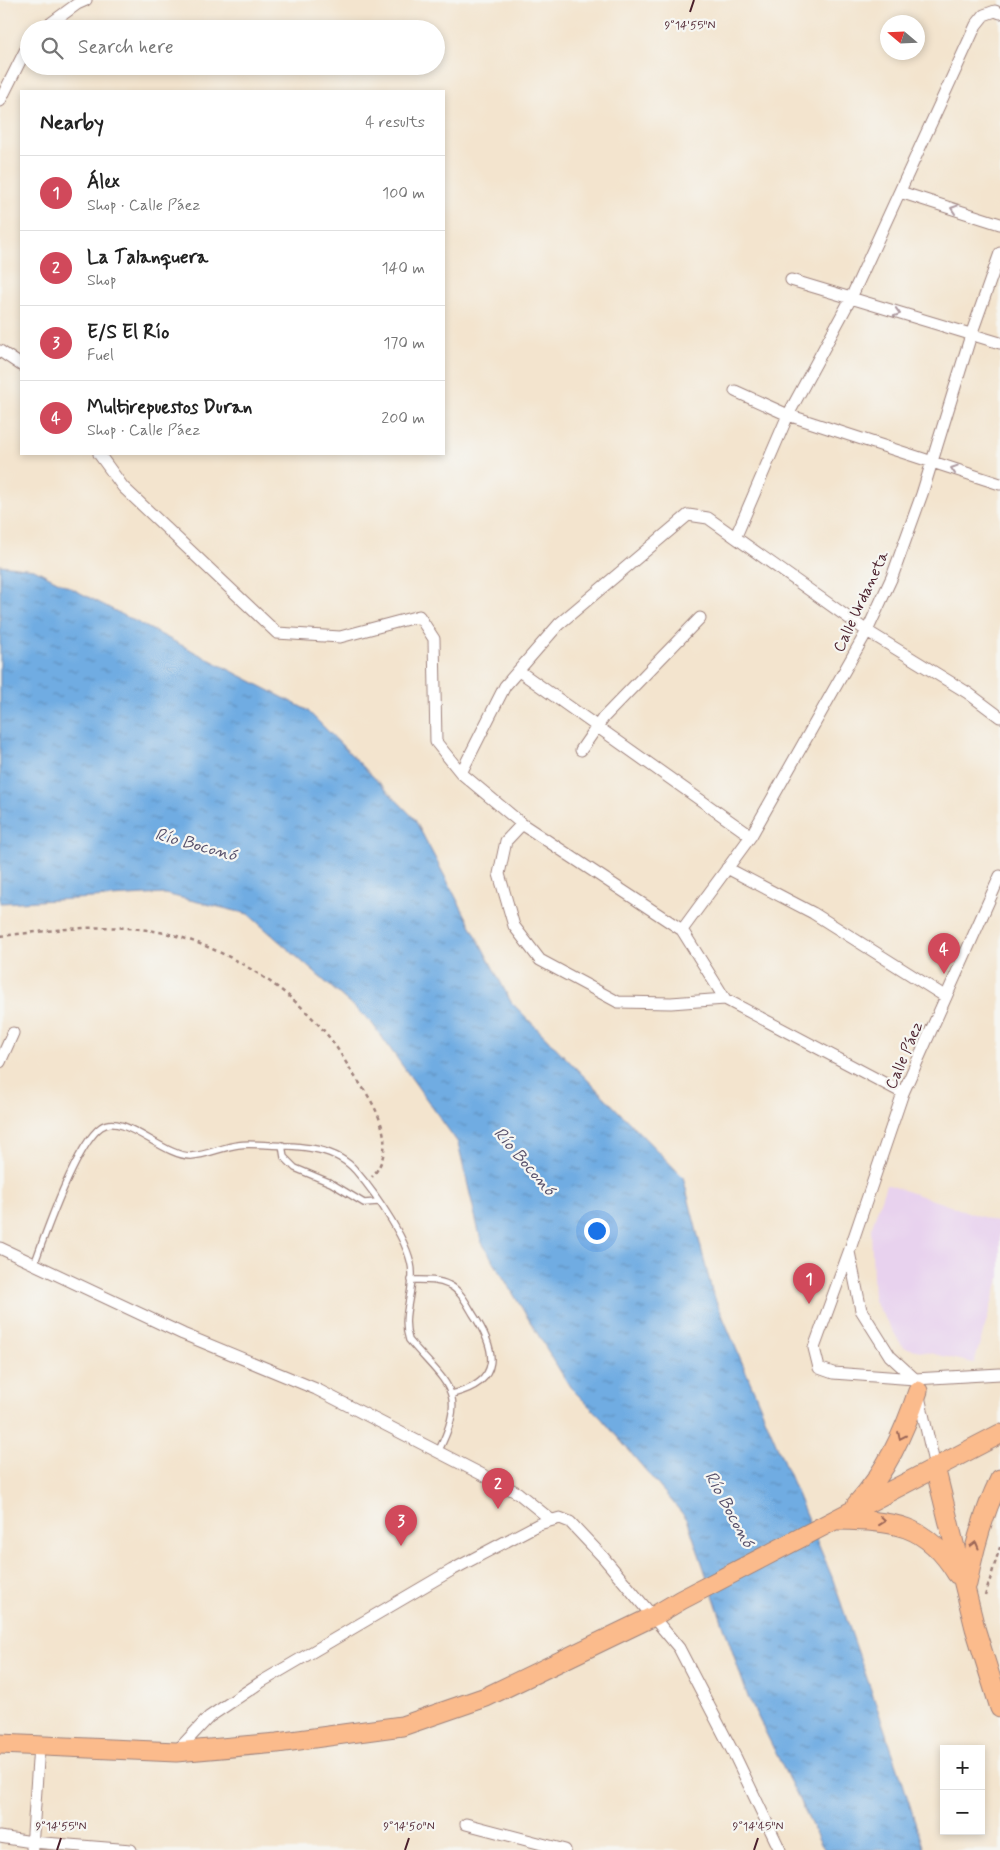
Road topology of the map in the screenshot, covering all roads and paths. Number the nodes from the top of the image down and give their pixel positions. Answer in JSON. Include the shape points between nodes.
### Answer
{"nodes":[{"id":1,"x":86,"y":0,"type":"edge"},
{"id":2,"x":998,"y":12,"type":"edge"},
{"id":3,"x":56,"y":20,"type":"edge"},
{"id":4,"x":20,"y":61,"type":"edge"},
{"id":5,"x":0,"y":101,"type":"edge"},
{"id":6,"x":900,"y":192,"type":"junction"},
{"id":7,"x":1000,"y":224,"type":"edge"},
{"id":8,"x":1000,"y":253,"type":"edge"},
{"id":9,"x":791,"y":280,"type":"dead end"},
{"id":10,"x":850,"y":300,"type":"junction"},
{"id":11,"x":971,"y":335,"type":"junction"},
{"id":12,"x":1000,"y":343,"type":"edge"},
{"id":13,"x":0,"y":351,"type":"edge"},
{"id":14,"x":20,"y":364,"type":"edge"},
{"id":15,"x":735,"y":390,"type":"dead end"},
{"id":16,"x":788,"y":415,"type":"junction"},
{"id":17,"x":100,"y":455,"type":"edge"},
{"id":18,"x":931,"y":461,"type":"junction"},
{"id":19,"x":1000,"y":484,"type":"edge"},
{"id":20,"x":736,"y":536,"type":"junction"},
{"id":21,"x":700,"y":618,"type":"dead end"},
{"id":22,"x":867,"y":631,"type":"junction"},
{"id":23,"x":519,"y":671,"type":"junction"},
{"id":24,"x":1000,"y":717,"type":"edge"},
{"id":25,"x":597,"y":726,"type":"junction"},
{"id":26,"x":581,"y":750,"type":"dead end"},
{"id":27,"x":461,"y":773,"type":"junction"},
{"id":28,"x":522,"y":824,"type":"junction"},
{"id":29,"x":751,"y":836,"type":"junction"},
{"id":30,"x":727,"y":868,"type":"junction"},
{"id":31,"x":1000,"y":876,"type":"edge"},
{"id":32,"x":682,"y":930,"type":"junction"},
{"id":33,"x":0,"y":936,"type":"edge"},
{"id":34,"x":946,"y":997,"type":"junction"},
{"id":35,"x":725,"y":999,"type":"junction"},
{"id":36,"x":13,"y":1033,"type":"dead end"},
{"id":37,"x":0,"y":1062,"type":"edge"},
{"id":38,"x":903,"y":1093,"type":"junction"},
{"id":39,"x":282,"y":1145,"type":"junction"},
{"id":40,"x":365,"y":1183,"type":"junction"},
{"id":41,"x":378,"y":1202,"type":"junction"},
{"id":42,"x":1,"y":1250,"type":"edge"},
{"id":43,"x":849,"y":1252,"type":"junction"},
{"id":44,"x":34,"y":1265,"type":"junction"},
{"id":45,"x":411,"y":1280,"type":"junction"},
{"id":46,"x":1000,"y":1374,"type":"edge"},
{"id":47,"x":916,"y":1385,"type":"junction"},
{"id":48,"x":452,"y":1394,"type":"junction"},
{"id":49,"x":1000,"y":1434,"type":"edge"},
{"id":50,"x":438,"y":1452,"type":"junction"},
{"id":51,"x":935,"y":1467,"type":"junction"},
{"id":52,"x":1000,"y":1479,"type":"edge"},
{"id":53,"x":851,"y":1511,"type":"junction"},
{"id":54,"x":550,"y":1520,"type":"junction"},
{"id":55,"x":827,"y":1523,"type":"junction"},
{"id":56,"x":1000,"y":1547,"type":"edge"},
{"id":57,"x":966,"y":1593,"type":"junction"},
{"id":58,"x":984,"y":1601,"type":"dead end"},
{"id":59,"x":654,"y":1616,"type":"junction"},
{"id":60,"x":1000,"y":1708,"type":"edge"},
{"id":61,"x":0,"y":1744,"type":"edge"},
{"id":62,"x":39,"y":1746,"type":"junction"},
{"id":63,"x":176,"y":1752,"type":"junction"},
{"id":64,"x":466,"y":1824,"type":"dead end"},
{"id":65,"x":0,"y":1837,"type":"edge"},
{"id":66,"x":32,"y":1846,"type":"edge"},
{"id":67,"x":131,"y":1850,"type":"edge"},
{"id":68,"x":565,"y":1850,"type":"edge"},
{"id":69,"x":780,"y":1850,"type":"edge"}],
"edges":[{"from":1,"to":3,"type":"street"},
{"from":2,"to":6,"type":"street","via":[[984,15],[976,24]]},
{"from":4,"to":5,"type":"street"},
{"from":7,"to":6,"type":"street","one_way":true},
{"from":6,"to":10,"type":"street"},
{"from":8,"to":11,"type":"street","name":"Calle Urdaneta"},
{"from":9,"to":10,"type":"street"},
{"from":10,"to":11,"type":"street","one_way":true},
{"from":10,"to":16,"type":"street"},
{"from":11,"to":12,"type":"street"},
{"from":11,"to":18,"type":"street","name":"Calle Urdaneta"},
{"from":13,"to":14,"type":"street"},
{"from":15,"to":16,"type":"street"},
{"from":16,"to":18,"type":"street"},
{"from":16,"to":20,"type":"street"},
{"from":17,"to":27,"type":"street","via":[[123,488],[276,632],[340,637],[419,616],[434,639],[436,742]]},
{"from":19,"to":18,"type":"street","one_way":true},
{"from":18,"to":22,"type":"street","name":"Calle Urdaneta","via":[[892,577]]},
{"from":20,"to":22,"type":"street"},
{"from":20,"to":23,"type":"street","via":[[708,518],[688,515],[560,624]]},
{"from":21,"to":25,"type":"street"},
{"from":22,"to":24,"type":"street","via":[[968,693]]},
{"from":22,"to":29,"type":"street","name":"Calle Urdaneta"},
{"from":23,"to":25,"type":"street"},
{"from":23,"to":27,"type":"street","via":[[505,686]]},
{"from":25,"to":26,"type":"street"},
{"from":25,"to":29,"type":"street"},
{"from":27,"to":28,"type":"street"},
{"from":28,"to":32,"type":"street"},
{"from":28,"to":35,"type":"street","via":[[506,841],[499,874],[514,926],[540,960],[618,1002]]},
{"from":29,"to":30,"type":"street","name":"Calle Urdaneta"},
{"from":30,"to":32,"type":"street","name":"Calle Urdaneta"},
{"from":30,"to":34,"type":"street","via":[[813,913]]},
{"from":31,"to":34,"type":"street","name":"Calle Páez"},
{"from":32,"to":35,"type":"street"},
{"from":33,"to":40,"type":"path","via":[[92,927],[154,931],[217,951],[265,980],[303,1009],[329,1037],[379,1114],[384,1153],[378,1171]]},
{"from":34,"to":38,"type":"street","name":"Calle Páez"},
{"from":35,"to":38,"type":"street"},
{"from":36,"to":37,"type":"street"},
{"from":38,"to":43,"type":"street","name":"Calle Páez"},
{"from":39,"to":40,"type":"lane","via":[[307,1147],[340,1158],[355,1169]]},
{"from":39,"to":41,"type":"lane","via":[[284,1157],[295,1168],[331,1183],[364,1203]]},
{"from":39,"to":44,"type":"lane","via":[[239,1145],[210,1154],[189,1156],[162,1147],[130,1128],[106,1124],[90,1138],[69,1178]]},
{"from":40,"to":41,"type":"lane"},
{"from":41,"to":45,"type":"lane","via":[[409,1254]]},
{"from":42,"to":44,"type":"street"},
{"from":43,"to":47,"type":"street","via":[[861,1310],[890,1356]]},
{"from":43,"to":47,"type":"street","name":"Calle Páez","via":[[814,1348],[819,1368],[833,1373]]},
{"from":44,"to":50,"type":"street","via":[[227,1353],[316,1389]]},
{"from":45,"to":48,"type":"lane","via":[[405,1316],[409,1340],[447,1381]]},
{"from":45,"to":48,"type":"lane","via":[[450,1285],[487,1334],[492,1355],[488,1372],[475,1386]]},
{"from":46,"to":47,"type":"street","name":"Calle Páez"},
{"from":47,"to":51,"type":"street"},
{"from":47,"to":53,"type":"main road","one_way":true,"via":[[892,1454],[868,1492]]},
{"from":48,"to":50,"type":"lane","via":[[454,1416]]},
{"from":49,"to":51,"type":"main road"},
{"from":50,"to":54,"type":"street","via":[[518,1493]]},
{"from":51,"to":53,"type":"main road"},
{"from":51,"to":57,"type":"main road"},
{"from":57,"to":52,"type":"main road","one_way":true,"via":[[973,1551]]},
{"from":53,"to":55,"type":"main road"},
{"from":54,"to":59,"type":"street","via":[[560,1518],[570,1522]]},
{"from":54,"to":63,"type":"street","via":[[452,1570],[261,1682],[209,1716]]},
{"from":55,"to":57,"type":"main road","one_way":true,"via":[[882,1521],[918,1533],[947,1558]]},
{"from":55,"to":59,"type":"main road"},
{"from":56,"to":58,"type":"path"},
{"from":57,"to":60,"type":"main road"},
{"from":59,"to":63,"type":"main road","via":[[486,1697],[402,1726],[277,1743]]},
{"from":59,"to":69,"type":"street","via":[[678,1648]]},
{"from":61,"to":62,"type":"main road"},
{"from":62,"to":63,"type":"main road"},
{"from":62,"to":66,"type":"street"},
{"from":64,"to":68,"type":"street"},
{"from":65,"to":66,"type":"street"},
{"from":66,"to":67,"type":"street"}]}
